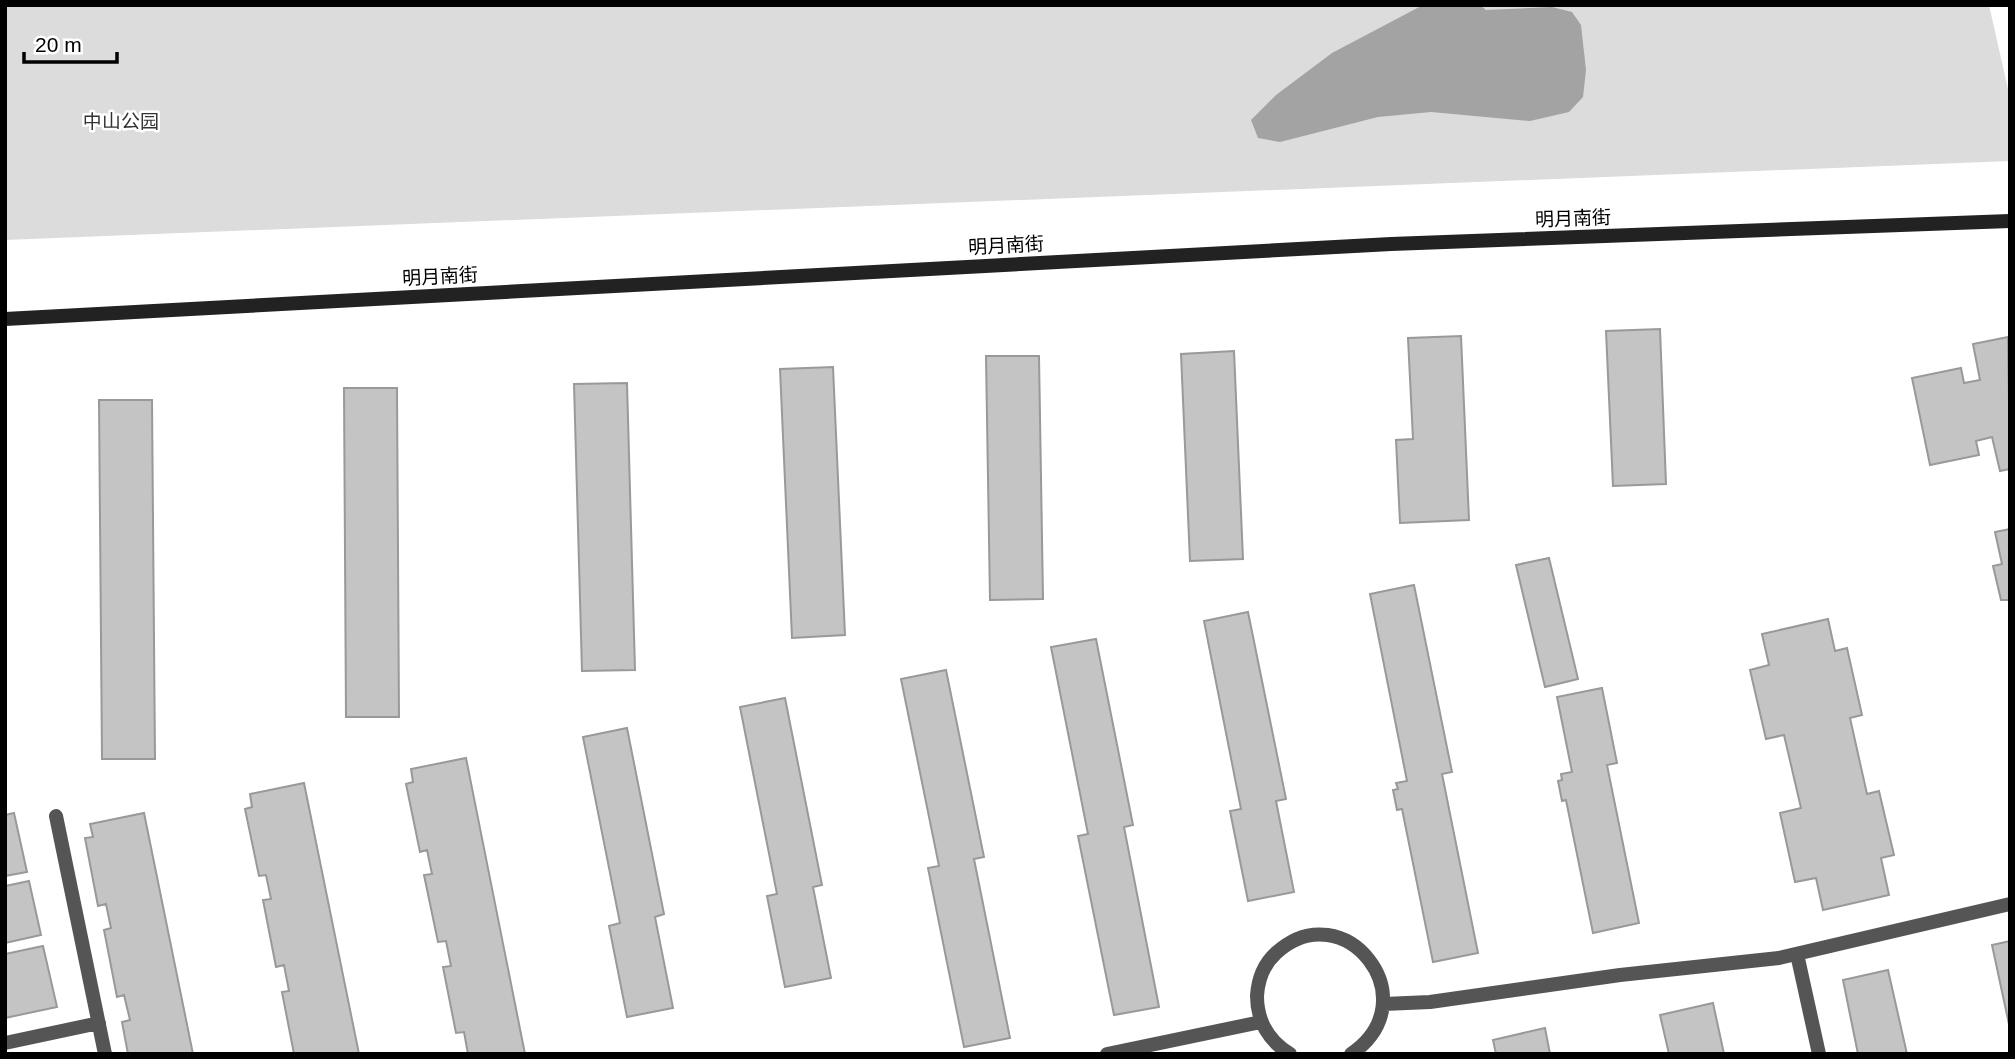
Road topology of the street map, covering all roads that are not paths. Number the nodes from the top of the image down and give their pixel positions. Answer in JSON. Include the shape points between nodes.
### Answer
{"nodes":[{"id":1,"x":2010,"y":221,"type":"edge"},
{"id":2,"x":5,"y":319,"type":"edge"},
{"id":3,"x":56,"y":816,"type":"dead end"},
{"id":4,"x":2010,"y":904,"type":"edge"},
{"id":5,"x":1797,"y":954,"type":"junction"},
{"id":6,"x":1384,"y":1004,"type":"junction"},
{"id":7,"x":1261,"y":1022,"type":"junction"},
{"id":8,"x":99,"y":1023,"type":"junction"},
{"id":9,"x":5,"y":1043,"type":"edge"},
{"id":10,"x":105,"y":1054,"type":"edge"},
{"id":11,"x":1107,"y":1054,"type":"edge"},
{"id":12,"x":1290,"y":1054,"type":"edge"},
{"id":13,"x":1351,"y":1054,"type":"edge"},
{"id":14,"x":1819,"y":1054,"type":"edge"}],
"edges":[{"from":1,"to":2,"type":"street","name":"明月南街","via":[[1391,244]]},
{"from":3,"to":8,"type":"lane"},
{"from":4,"to":5,"type":"lane"},
{"from":5,"to":6,"type":"lane","via":[[1430,1002]]},
{"from":5,"to":14,"type":"lane"},
{"from":6,"to":7,"type":"lane","via":[[1378,973],[1360,949],[1339,938],[1315,935],[1299,939],[1271,958],[1258,988]]},
{"from":6,"to":13,"type":"lane","via":[[1373,1033]]},
{"from":7,"to":11,"type":"lane"},
{"from":7,"to":12,"type":"lane","via":[[1269,1037]]},
{"from":8,"to":9,"type":"lane"},
{"from":8,"to":10,"type":"lane"}]}
